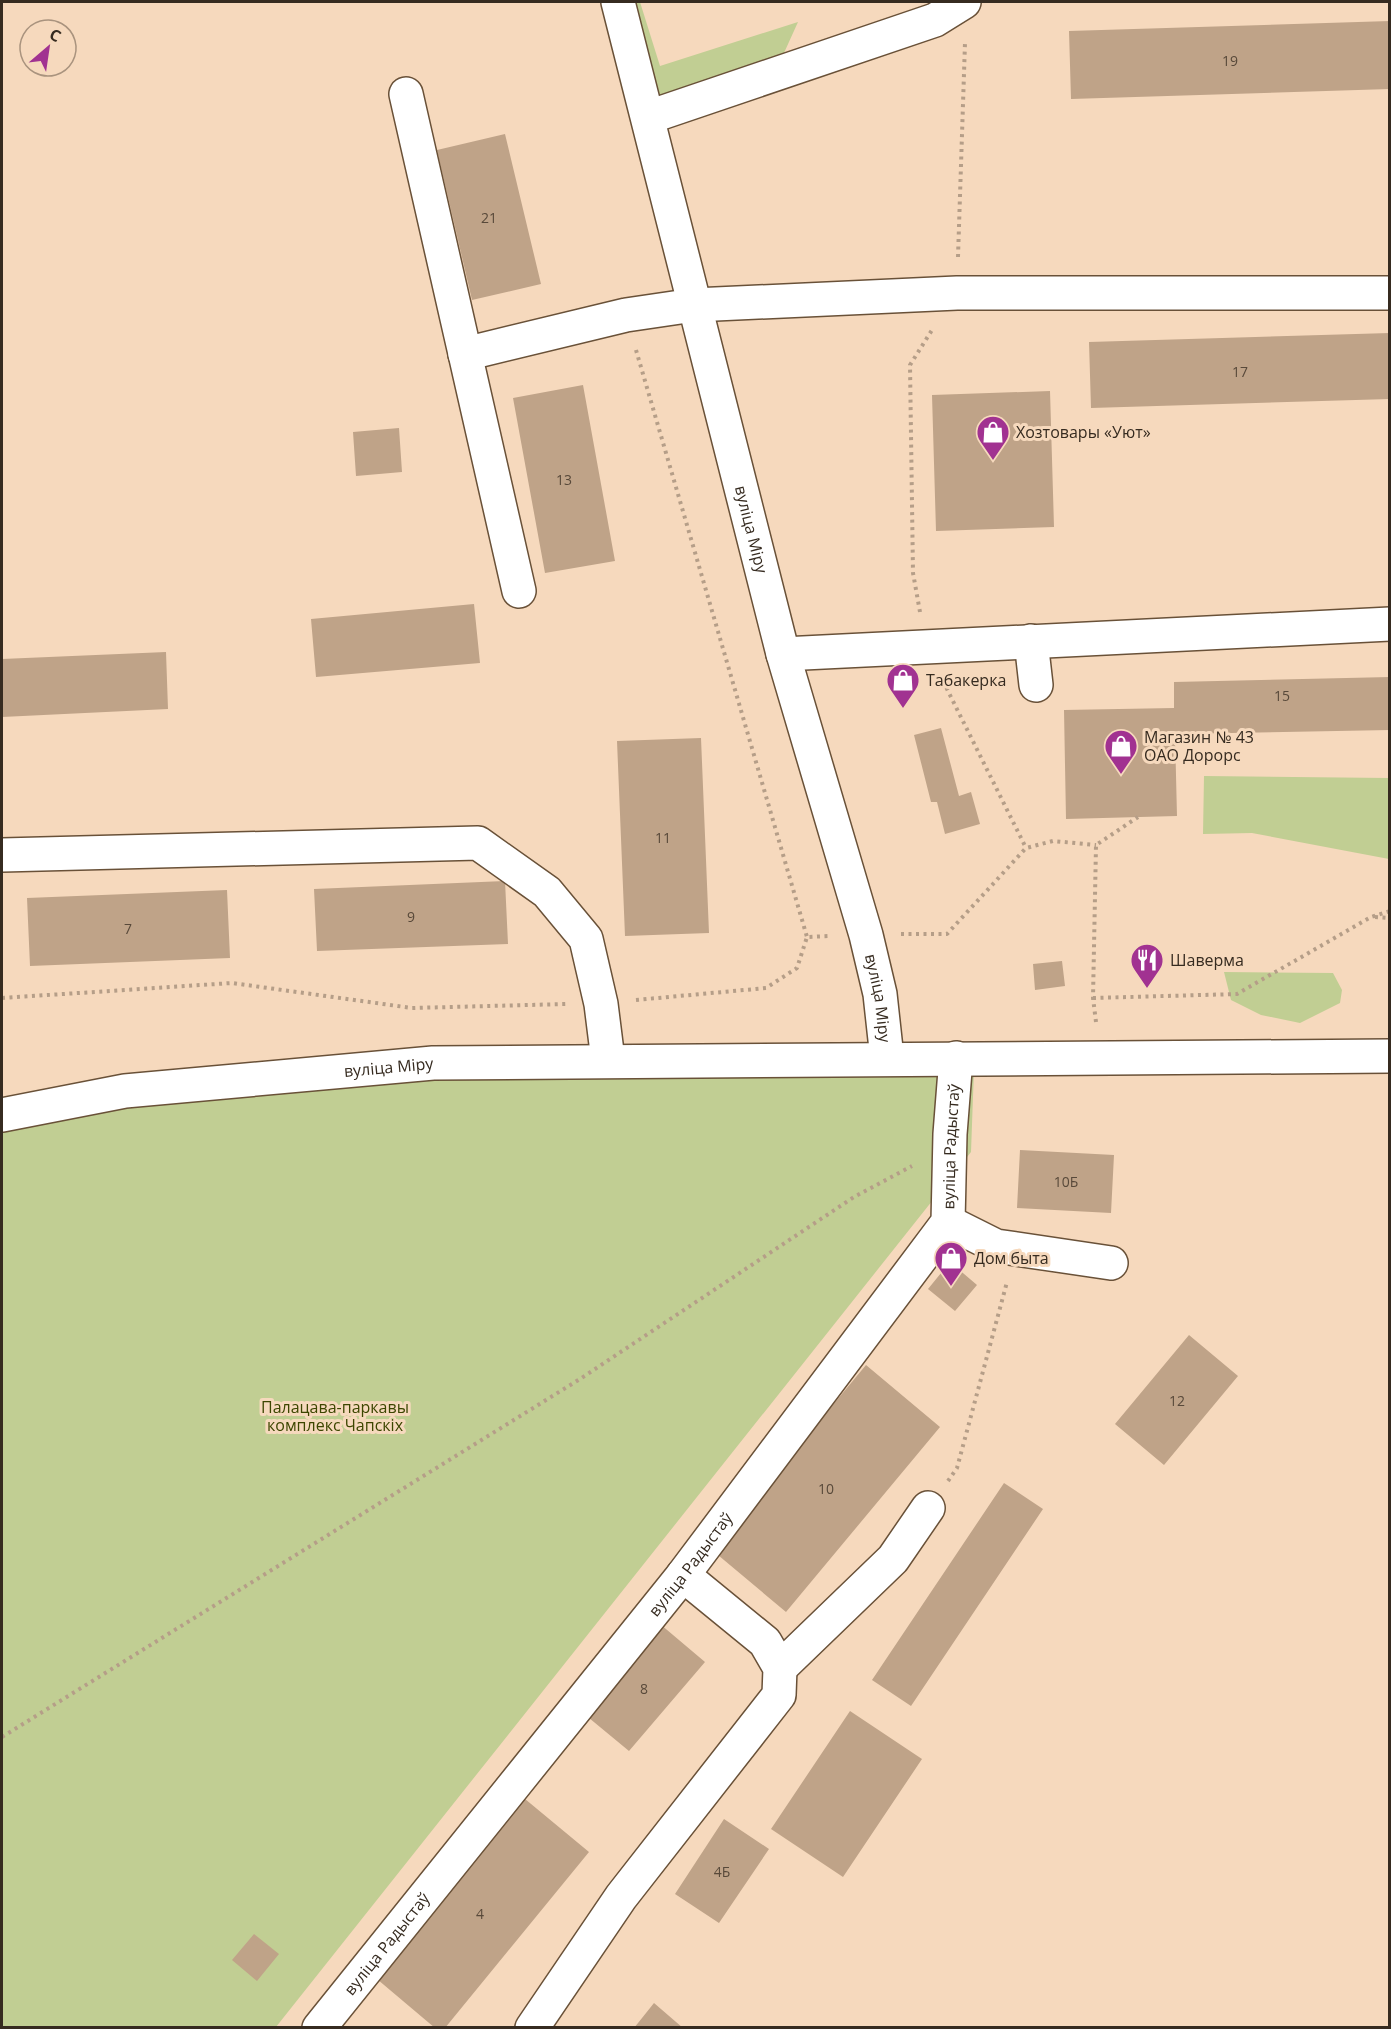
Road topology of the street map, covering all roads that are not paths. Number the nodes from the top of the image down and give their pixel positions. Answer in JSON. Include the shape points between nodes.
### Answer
{"nodes":[{"id":1,"x":618,"y":2,"type":"edge"},
{"id":2,"x":964,"y":2,"type":"edge"},
{"id":3,"x":406,"y":94,"type":"dead end"},
{"id":4,"x":649,"y":117,"type":"junction"},
{"id":5,"x":1389,"y":292,"type":"edge"},
{"id":6,"x":694,"y":305,"type":"junction"},
{"id":7,"x":465,"y":354,"type":"junction"},
{"id":8,"x":519,"y":591,"type":"dead end"},
{"id":9,"x":1389,"y":624,"type":"edge"},
{"id":10,"x":1031,"y":641,"type":"junction"},
{"id":11,"x":783,"y":654,"type":"junction"},
{"id":12,"x":1036,"y":685,"type":"dead end"},
{"id":13,"x":2,"y":855,"type":"edge"},
{"id":14,"x":1389,"y":1056,"type":"edge"},
{"id":15,"x":887,"y":1058,"type":"junction"},
{"id":16,"x":956,"y":1058,"type":"junction"},
{"id":17,"x":608,"y":1060,"type":"junction"},
{"id":18,"x":2,"y":1115,"type":"edge"},
{"id":19,"x":948,"y":1222,"type":"junction"},
{"id":20,"x":1111,"y":1263,"type":"dead end"},
{"id":21,"x":928,"y":1508,"type":"road end"},
{"id":22,"x":683,"y":1575,"type":"junction"},
{"id":23,"x":780,"y":1668,"type":"junction"},
{"id":24,"x":319,"y":2028,"type":"edge"},
{"id":25,"x":532,"y":2028,"type":"edge"}],
"edges":[{"from":1,"to":4,"type":"street","name":"вуліца Міру"},
{"from":2,"to":4,"type":"street","via":[[934,20]]},
{"from":3,"to":7,"type":"street"},
{"from":4,"to":6,"type":"street","name":"вуліца Міру"},
{"from":5,"to":6,"type":"street","via":[[957,293]]},
{"from":6,"to":7,"type":"street","via":[[626,315]]},
{"from":6,"to":11,"type":"street","name":"вуліца Міру"},
{"from":7,"to":8,"type":"street"},
{"from":9,"to":10,"type":"street"},
{"from":10,"to":11,"type":"street"},
{"from":10,"to":12,"type":"street"},
{"from":11,"to":15,"type":"street","name":"вуліца Міру","via":[[866,935],[880,994]]},
{"from":13,"to":17,"type":"street","via":[[478,843],[547,892],[585,939],[601,1004]]},
{"from":14,"to":16,"type":"street","name":"вуліца Міру"},
{"from":15,"to":16,"type":"street","name":"вуліца Міру"},
{"from":15,"to":17,"type":"street","name":"вуліца Міру"},
{"from":16,"to":19,"type":"street","name":"вуліца Радыстаў"},
{"from":17,"to":18,"type":"street","name":"вуліца Міру","via":[[433,1063],[310,1074],[124,1091]]},
{"from":19,"to":20,"type":"street","via":[[996,1246]]},
{"from":19,"to":22,"type":"street","name":"вуліца Радыстаў"},
{"from":21,"to":23,"type":"street","via":[[893,1559]]},
{"from":22,"to":23,"type":"street","via":[[765,1642]]},
{"from":22,"to":24,"type":"street","name":"вуліца Радыстаў"},
{"from":23,"to":25,"type":"street","via":[[779,1695],[621,1897]]}]}
